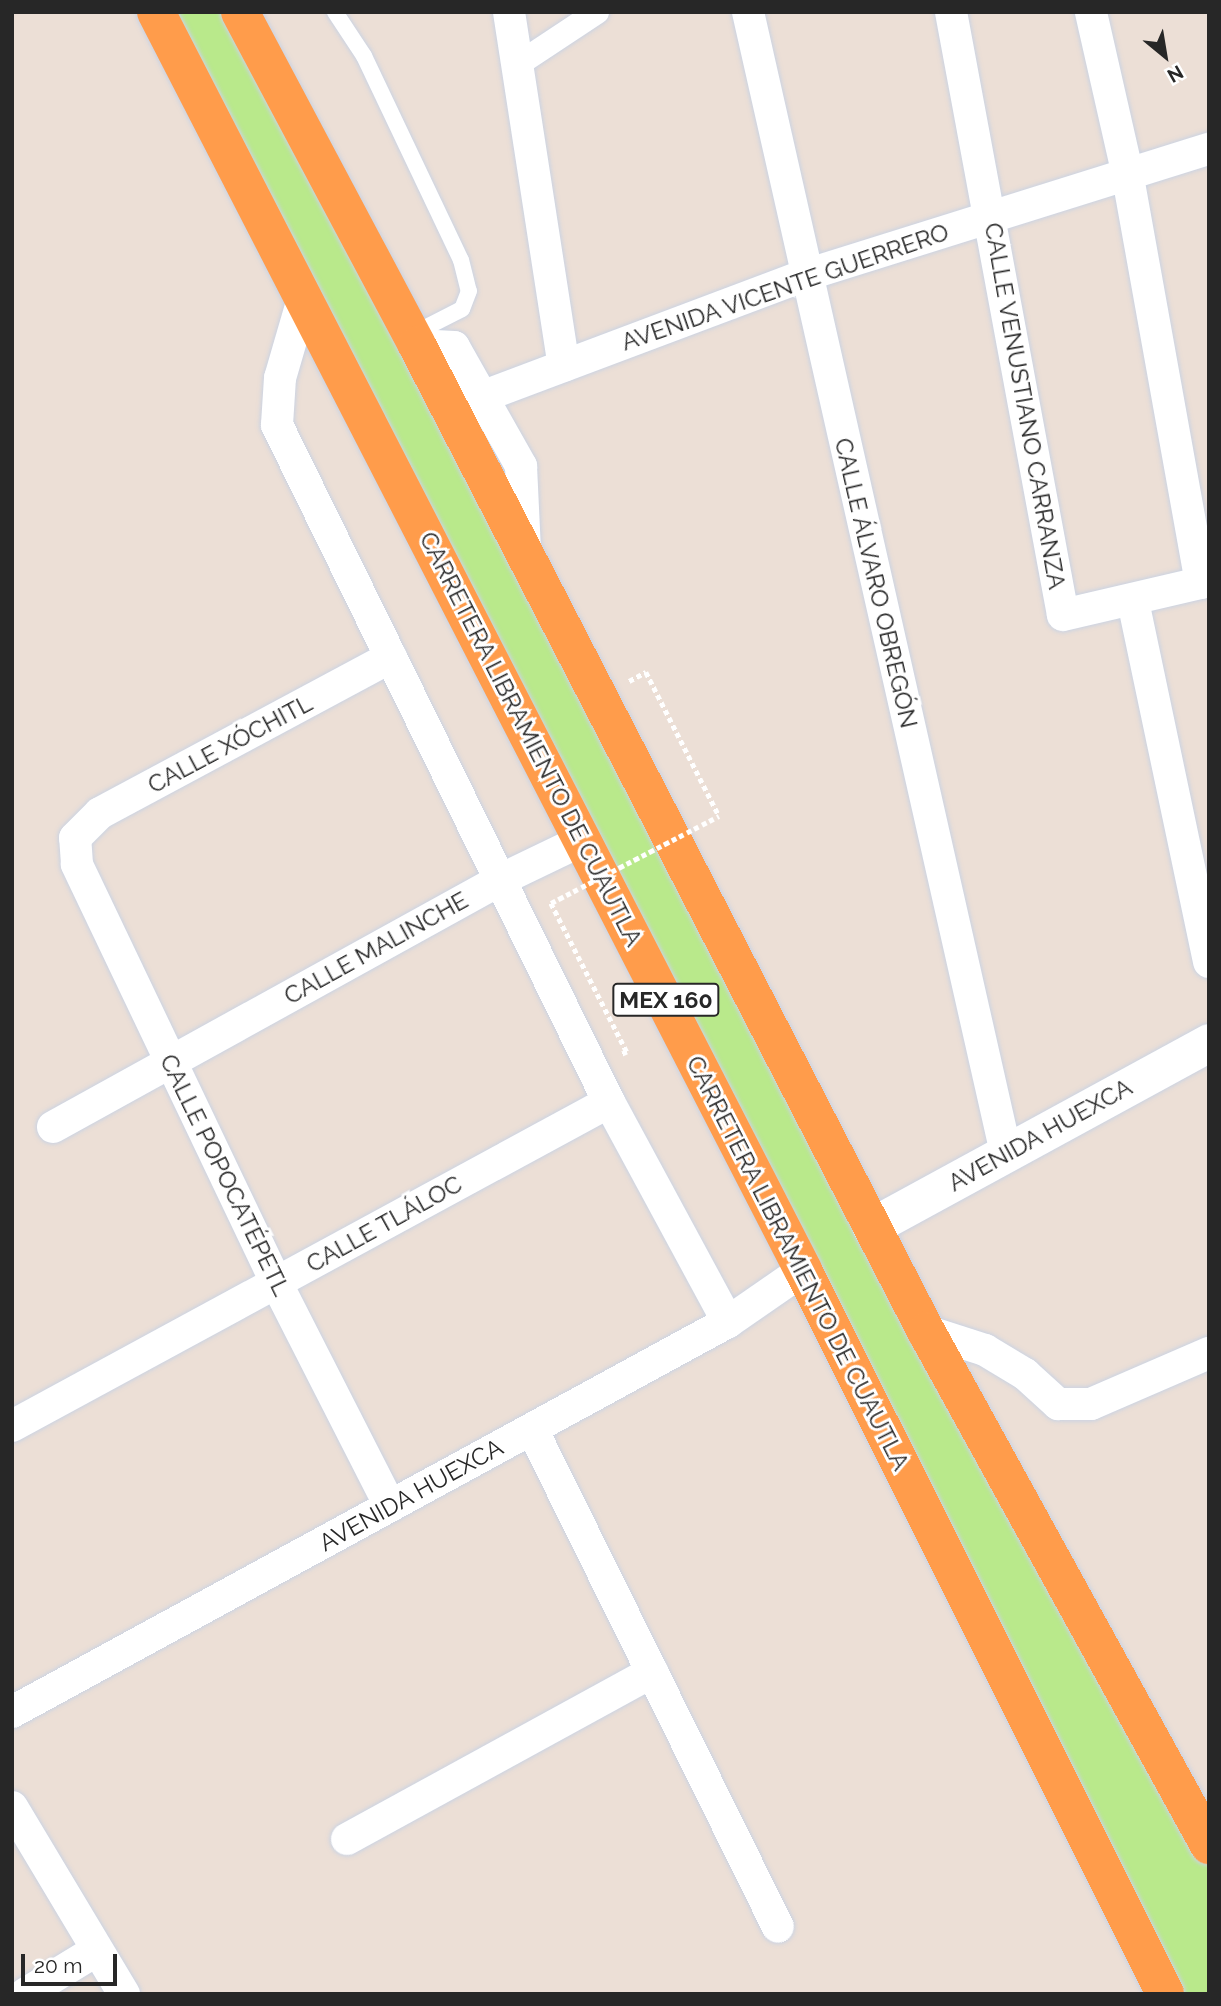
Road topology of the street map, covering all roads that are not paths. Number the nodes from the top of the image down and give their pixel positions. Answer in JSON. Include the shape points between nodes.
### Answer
{"nodes":[{"id":1,"x":156,"y":12,"type":"edge"},
{"id":2,"x":240,"y":12,"type":"edge"},
{"id":3,"x":335,"y":12,"type":"edge"},
{"id":4,"x":509,"y":12,"type":"edge"},
{"id":5,"x":597,"y":12,"type":"edge"},
{"id":6,"x":748,"y":12,"type":"edge"},
{"id":7,"x":951,"y":12,"type":"edge"},
{"id":8,"x":1091,"y":12,"type":"edge"},
{"id":9,"x":517,"y":65,"type":"junction"},
{"id":10,"x":1209,"y":149,"type":"edge"},
{"id":11,"x":1127,"y":171,"type":"junction"},
{"id":12,"x":990,"y":216,"type":"junction"},
{"id":13,"x":806,"y":275,"type":"junction"},
{"id":14,"x":303,"y":299,"type":"junction"},
{"id":15,"x":414,"y":340,"type":"junction"},
{"id":16,"x":564,"y":366,"type":"junction"},
{"id":17,"x":484,"y":396,"type":"junction"},
{"id":18,"x":525,"y":552,"type":"junction"},
{"id":19,"x":1133,"y":601,"type":"junction"},
{"id":20,"x":391,"y":657,"type":"junction"},
{"id":21,"x":75,"y":838,"type":"joint"},
{"id":22,"x":583,"y":840,"type":"junction"},
{"id":23,"x":500,"y":880,"type":"junction"},
{"id":24,"x":1209,"y":962,"type":"edge"},
{"id":25,"x":1209,"y":1043,"type":"edge"},
{"id":26,"x":171,"y":1062,"type":"junction"},
{"id":27,"x":609,"y":1102,"type":"junction"},
{"id":28,"x":53,"y":1127,"type":"dead end"},
{"id":29,"x":1006,"y":1153,"type":"junction"},
{"id":30,"x":872,"y":1227,"type":"junction"},
{"id":31,"x":803,"y":1270,"type":"junction"},
{"id":32,"x":276,"y":1282,"type":"junction"},
{"id":33,"x":728,"y":1322,"type":"junction"},
{"id":34,"x":926,"y":1331,"type":"junction"},
{"id":35,"x":1209,"y":1353,"type":"edge"},
{"id":36,"x":12,"y":1426,"type":"edge"},
{"id":37,"x":532,"y":1430,"type":"junction"},
{"id":38,"x":390,"y":1506,"type":"junction"},
{"id":39,"x":652,"y":1672,"type":"junction"},
{"id":40,"x":12,"y":1712,"type":"edge"},
{"id":41,"x":12,"y":1807,"type":"edge"},
{"id":42,"x":347,"y":1839,"type":"dead end"},
{"id":43,"x":1209,"y":1844,"type":"edge"},
{"id":44,"x":778,"y":1927,"type":"dead end"},
{"id":45,"x":97,"y":1950,"type":"junction"},
{"id":46,"x":25,"y":1994,"type":"edge"},
{"id":47,"x":124,"y":1994,"type":"edge"},
{"id":48,"x":1165,"y":1994,"type":"edge"}],
"edges":[{"from":1,"to":14,"type":"highway","name":"CARRETERA LIBRAMIENTO DE CUAUTLA","number":"MEX 160"},
{"from":2,"to":15,"type":"highway","number":"MEX 160"},
{"from":3,"to":15,"type":"lane","via":[[369,68],[461,260],[469,291],[462,309]]},
{"from":4,"to":9,"type":"street"},
{"from":5,"to":9,"type":"street"},
{"from":6,"to":13,"type":"street","name":"CALLE ÁLVARO OBREGÓN"},
{"from":7,"to":12,"type":"street","name":"CALLE VENUSTIANO CARRANZA"},
{"from":8,"to":11,"type":"street"},
{"from":9,"to":16,"type":"street"},
{"from":10,"to":11,"type":"street","name":"AVENIDA VICENTE GUERRERO"},
{"from":11,"to":12,"type":"street","name":"AVENIDA VICENTE GUERRERO"},
{"from":11,"to":19,"type":"street","via":[[1201,583]]},
{"from":12,"to":13,"type":"street","name":"AVENIDA VICENTE GUERRERO"},
{"from":12,"to":19,"type":"street","name":"CALLE VENUSTIANO CARRANZA","via":[[1063,615]]},
{"from":13,"to":16,"type":"street","name":"AVENIDA VICENTE GUERRERO"},
{"from":13,"to":29,"type":"street","name":"CALLE ÁLVARO OBREGÓN"},
{"from":14,"to":20,"type":"street","via":[[280,378],[277,425]]},
{"from":14,"to":22,"type":"highway","name":"CARRETERA LIBRAMIENTO DE CUAUTLA","number":"MEX 160"},
{"from":15,"to":17,"type":"street","via":[[454,347]]},
{"from":15,"to":18,"type":"highway","number":"MEX 160"},
{"from":16,"to":17,"type":"street","name":"AVENIDA VICENTE GUERRERO"},
{"from":17,"to":18,"type":"street","via":[[521,466]]},
{"from":18,"to":30,"type":"highway","number":"MEX 160"},
{"from":19,"to":24,"type":"street"},
{"from":20,"to":21,"type":"street","name":"CALLE XÓCHITL","via":[[100,813]]},
{"from":20,"to":23,"type":"street"},
{"from":21,"to":26,"type":"street","name":"CALLE POPOCATÉPETL","via":[[77,864]]},
{"from":22,"to":23,"type":"street","name":"CALLE MALINCHE"},
{"from":22,"to":31,"type":"highway","name":"CARRETERA LIBRAMIENTO DE CUAUTLA","number":"MEX 160"},
{"from":23,"to":26,"type":"street","name":"CALLE MALINCHE"},
{"from":23,"to":27,"type":"street"},
{"from":25,"to":29,"type":"street","name":"AVENIDA HUEXCA"},
{"from":26,"to":28,"type":"street","name":"CALLE MALINCHE"},
{"from":26,"to":32,"type":"street","name":"CALLE POPOCATÉPETL"},
{"from":27,"to":32,"type":"street","name":"CALLE TLÁLOC"},
{"from":27,"to":33,"type":"street"},
{"from":29,"to":30,"type":"street","name":"AVENIDA HUEXCA"},
{"from":30,"to":34,"type":"highway","number":"MEX 160"},
{"from":31,"to":33,"type":"street","name":"AVENIDA HUEXCA"},
{"from":31,"to":48,"type":"highway","name":"CARRETERA LIBRAMIENTO DE CUAUTLA","number":"MEX 160"},
{"from":32,"to":36,"type":"street","name":"CALLE TLÁLOC"},
{"from":32,"to":38,"type":"street","name":"CALLE POPOCATÉPETL"},
{"from":33,"to":37,"type":"street","name":"AVENIDA HUEXCA"},
{"from":34,"to":35,"type":"street","via":[[985,1350],[1025,1374],[1058,1404],[1091,1404]]},
{"from":34,"to":43,"type":"highway","number":"MEX 160"},
{"from":37,"to":38,"type":"street","name":"AVENIDA HUEXCA"},
{"from":37,"to":39,"type":"street"},
{"from":38,"to":40,"type":"street","name":"AVENIDA HUEXCA"},
{"from":39,"to":42,"type":"street"},
{"from":39,"to":44,"type":"street"},
{"from":41,"to":45,"type":"street"},
{"from":45,"to":46,"type":"street"},
{"from":45,"to":47,"type":"street"}]}
